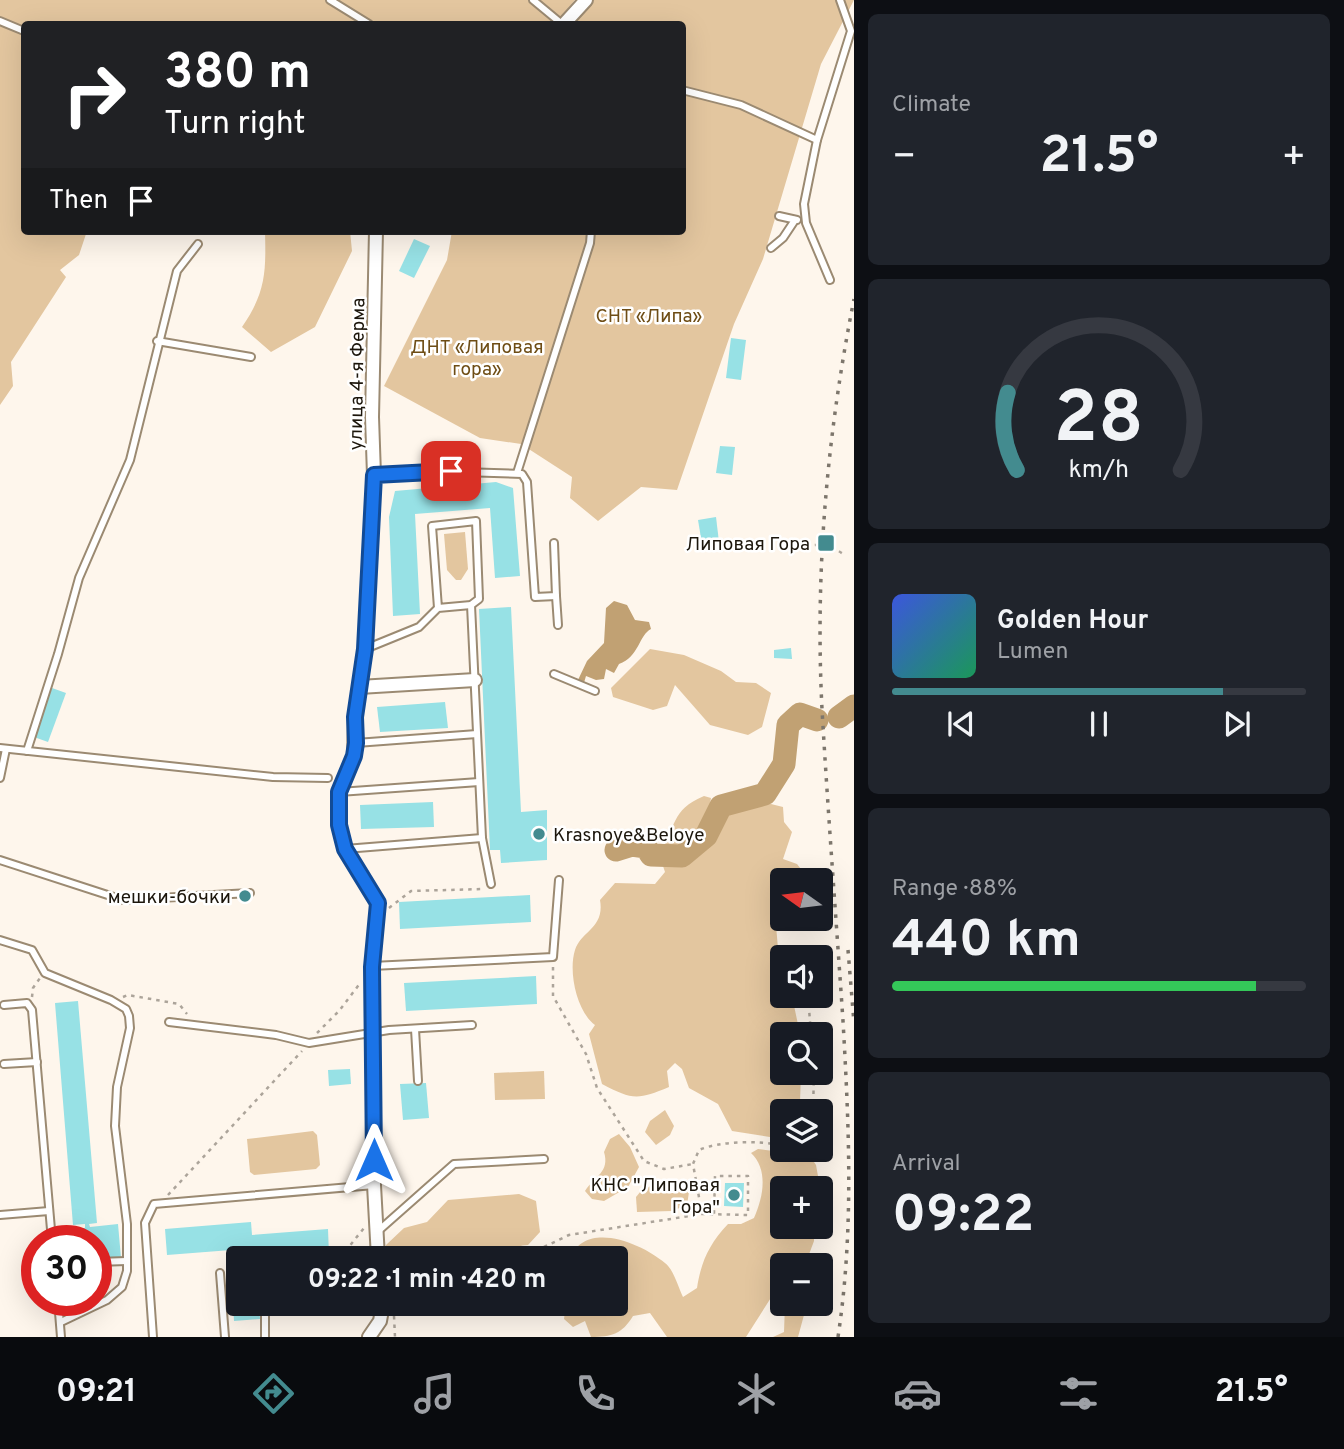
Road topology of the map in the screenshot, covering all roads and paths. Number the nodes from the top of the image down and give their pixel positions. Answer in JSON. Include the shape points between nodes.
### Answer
{"nodes":[{"id":1,"x":330,"y":0,"type":"edge"},
{"id":2,"x":533,"y":0,"type":"edge"},
{"id":3,"x":586,"y":0,"type":"edge"},
{"id":4,"x":840,"y":0,"type":"edge"},
{"id":5,"x":0,"y":21,"type":"edge"},
{"id":6,"x":364,"y":21,"type":"edge"},
{"id":7,"x":559,"y":21,"type":"edge"},
{"id":8,"x":566,"y":21,"type":"edge"},
{"id":9,"x":21,"y":31,"type":"edge"},
{"id":10,"x":686,"y":91,"type":"edge"},
{"id":11,"x":817,"y":140,"type":"junction"},
{"id":12,"x":779,"y":216,"type":"dead end"},
{"id":13,"x":795,"y":220,"type":"junction"},
{"id":14,"x":806,"y":223,"type":"junction"},
{"id":15,"x":376,"y":235,"type":"edge"},
{"id":16,"x":591,"y":235,"type":"edge"},
{"id":17,"x":198,"y":244,"type":"dead end"},
{"id":18,"x":771,"y":248,"type":"dead end"},
{"id":19,"x":830,"y":280,"type":"dead end"},
{"id":20,"x":157,"y":341,"type":"junction"},
{"id":21,"x":251,"y":357,"type":"dead end"},
{"id":22,"x":517,"y":473,"type":"junction"},
{"id":23,"x":374,"y":475,"type":"junction"},
{"id":24,"x":554,"y":543,"type":"dead end"},
{"id":25,"x":798,"y":548,"type":"dead end"},
{"id":26,"x":846,"y":556,"type":"dead end"},
{"id":27,"x":556,"y":596,"type":"junction"},
{"id":28,"x":471,"y":605,"type":"junction"},
{"id":29,"x":438,"y":608,"type":"junction"},
{"id":30,"x":558,"y":625,"type":"dead end"},
{"id":31,"x":365,"y":649,"type":"junction"},
{"id":32,"x":554,"y":674,"type":"dead end"},
{"id":33,"x":475,"y":680,"type":"junction"},
{"id":34,"x":359,"y":687,"type":"junction"},
{"id":35,"x":595,"y":691,"type":"dead end"},
{"id":36,"x":477,"y":734,"type":"junction"},
{"id":37,"x":356,"y":743,"type":"junction"},
{"id":38,"x":3,"y":748,"type":"edge"},
{"id":39,"x":27,"y":751,"type":"junction"},
{"id":40,"x":0,"y":778,"type":"edge"},
{"id":41,"x":328,"y":778,"type":"dead end"},
{"id":42,"x":480,"y":782,"type":"junction"},
{"id":43,"x":339,"y":792,"type":"junction"},
{"id":44,"x":482,"y":838,"type":"junction"},
{"id":45,"x":345,"y":849,"type":"junction"},
{"id":46,"x":0,"y":860,"type":"edge"},
{"id":47,"x":559,"y":880,"type":"dead end"},
{"id":48,"x":491,"y":884,"type":"dead end"},
{"id":49,"x":484,"y":889,"type":"dead end"},
{"id":50,"x":250,"y":893,"type":"dead end"},
{"id":51,"x":379,"y":916,"type":"junction"},
{"id":52,"x":0,"y":940,"type":"edge"},
{"id":53,"x":553,"y":957,"type":"junction"},
{"id":54,"x":372,"y":971,"type":"junction"},
{"id":55,"x":33,"y":988,"type":"dead end"},
{"id":56,"x":32,"y":995,"type":"dead end"},
{"id":57,"x":111,"y":1000,"type":"junction"},
{"id":58,"x":4,"y":1005,"type":"dead end"},
{"id":59,"x":169,"y":1022,"type":"dead end"},
{"id":60,"x":195,"y":1025,"type":"junction"},
{"id":61,"x":472,"y":1025,"type":"dead end"},
{"id":62,"x":415,"y":1029,"type":"junction"},
{"id":63,"x":374,"y":1034,"type":"junction"},
{"id":64,"x":309,"y":1043,"type":"junction"},
{"id":65,"x":37,"y":1062,"type":"junction"},
{"id":66,"x":4,"y":1064,"type":"dead end"},
{"id":67,"x":418,"y":1081,"type":"dead end"},
{"id":68,"x":770,"y":1144,"type":"edge"},
{"id":69,"x":544,"y":1159,"type":"dead end"},
{"id":70,"x":693,"y":1164,"type":"junction"},
{"id":71,"x":374,"y":1185,"type":"junction"},
{"id":72,"x":161,"y":1202,"type":"junction"},
{"id":73,"x":49,"y":1211,"type":"junction"},
{"id":74,"x":714,"y":1213,"type":"junction"},
{"id":75,"x":702,"y":1214,"type":"junction"},
{"id":76,"x":0,"y":1215,"type":"edge"},
{"id":77,"x":375,"y":1215,"type":"junction"},
{"id":78,"x":50,"y":1225,"type":"edge"},
{"id":79,"x":376,"y":1233,"type":"junction"},
{"id":80,"x":350,"y":1246,"type":"edge"},
{"id":81,"x":377,"y":1246,"type":"edge"},
{"id":82,"x":546,"y":1246,"type":"edge"},
{"id":83,"x":112,"y":1261,"type":"edge"},
{"id":84,"x":127,"y":1261,"type":"junction"},
{"id":85,"x":220,"y":1273,"type":"dead end"},
{"id":86,"x":60,"y":1316,"type":"edge"},
{"id":87,"x":265,"y":1316,"type":"edge"},
{"id":88,"x":270,"y":1316,"type":"edge"},
{"id":89,"x":381,"y":1316,"type":"edge"},
{"id":90,"x":394,"y":1316,"type":"edge"},
{"id":91,"x":265,"y":1320,"type":"junction"},
{"id":92,"x":61,"y":1322,"type":"junction"},
{"id":93,"x":61,"y":1337,"type":"edge"},
{"id":94,"x":153,"y":1337,"type":"edge"},
{"id":95,"x":225,"y":1337,"type":"edge"},
{"id":96,"x":265,"y":1337,"type":"edge"},
{"id":97,"x":369,"y":1337,"type":"edge"},
{"id":98,"x":395,"y":1337,"type":"edge"}],
"edges":[{"from":1,"to":6,"type":"lane"},
{"from":2,"to":7,"type":"lane"},
{"from":3,"to":8,"type":"street"},
{"from":4,"to":11,"type":"lane","via":[[851,31]]},
{"from":5,"to":9,"type":"lane"},
{"from":10,"to":11,"type":"lane","via":[[741,105]]},
{"from":11,"to":14,"type":"lane","via":[[804,204]]},
{"from":12,"to":13,"type":"lane"},
{"from":13,"to":14,"type":"lane"},
{"from":13,"to":18,"type":"lane"},
{"from":14,"to":19,"type":"lane"},
{"from":15,"to":23,"type":"street","name":"улица 4-я Ферма"},
{"from":16,"to":22,"type":"lane"},
{"from":17,"to":20,"type":"lane","via":[[177,271]]},
{"from":20,"to":21,"type":"lane"},
{"from":20,"to":39,"type":"lane","via":[[130,460],[79,578]]},
{"from":22,"to":23,"type":"lane"},
{"from":22,"to":27,"type":"lane","via":[[527,482],[535,597]]},
{"from":23,"to":31,"type":"street","name":"улица 4-я Ферма"},
{"from":24,"to":27,"type":"lane"},
{"from":25,"to":26,"type":"path","via":[[819,542]]},
{"from":27,"to":30,"type":"lane"},
{"from":28,"to":29,"type":"lane"},
{"from":28,"to":29,"type":"lane","via":[[479,599],[476,521],[432,526]]},
{"from":28,"to":33,"type":"lane"},
{"from":29,"to":31,"type":"lane","via":[[419,627]]},
{"from":31,"to":34,"type":"street","name":"улица 4-я Ферма"},
{"from":32,"to":35,"type":"lane"},
{"from":33,"to":34,"type":"street"},
{"from":33,"to":36,"type":"lane"},
{"from":34,"to":37,"type":"street","name":"улица 4-я Ферма"},
{"from":36,"to":37,"type":"lane"},
{"from":36,"to":42,"type":"lane"},
{"from":37,"to":43,"type":"street","name":"улица 4-я Ферма"},
{"from":38,"to":39,"type":"lane"},
{"from":38,"to":40,"type":"lane"},
{"from":39,"to":41,"type":"lane","via":[[273,777]]},
{"from":42,"to":43,"type":"lane"},
{"from":42,"to":44,"type":"lane"},
{"from":43,"to":45,"type":"street","name":"улица 4-я Ферма"},
{"from":44,"to":45,"type":"lane"},
{"from":44,"to":48,"type":"lane"},
{"from":45,"to":51,"type":"street","name":"улица 4-я Ферма","via":[[378,903]]},
{"from":46,"to":50,"type":"lane","via":[[123,900]]},
{"from":47,"to":53,"type":"lane"},
{"from":49,"to":51,"type":"path","via":[[411,891]]},
{"from":51,"to":54,"type":"street","name":"улица 4-я Ферма"},
{"from":52,"to":57,"type":"lane","via":[[32,950],[45,973]]},
{"from":53,"to":54,"type":"lane"},
{"from":53,"to":70,"type":"path","via":[[553,996],[574,1028],[597,1088],[644,1161],[664,1169]]},
{"from":54,"to":63,"type":"street","name":"улица 4-я Ферма"},
{"from":54,"to":64,"type":"path"},
{"from":55,"to":56,"type":"path"},
{"from":57,"to":60,"type":"path","via":[[128,995],[179,1004]]},
{"from":57,"to":84,"type":"lane","via":[[126,1009],[130,1028],[117,1087],[115,1126]]},
{"from":58,"to":65,"type":"lane","via":[[32,1006]]},
{"from":59,"to":60,"type":"lane"},
{"from":60,"to":64,"type":"lane"},
{"from":61,"to":62,"type":"lane"},
{"from":62,"to":63,"type":"lane"},
{"from":62,"to":67,"type":"lane"},
{"from":63,"to":64,"type":"lane"},
{"from":63,"to":71,"type":"street","name":"улица 4-я Ферма"},
{"from":64,"to":72,"type":"path"},
{"from":65,"to":66,"type":"lane"},
{"from":65,"to":73,"type":"lane"},
{"from":68,"to":70,"type":"path","via":[[708,1146],[699,1150]]},
{"from":69,"to":79,"type":"lane","via":[[454,1164]]},
{"from":70,"to":75,"type":"path"},
{"from":71,"to":72,"type":"lane"},
{"from":71,"to":77,"type":"street","name":"улица 4-я Ферма"},
{"from":72,"to":94,"type":"lane","via":[[149,1209],[145,1223]]},
{"from":73,"to":76,"type":"lane"},
{"from":73,"to":78,"type":"lane"},
{"from":74,"to":74,"type":"path","via":[[748,1215],[748,1176],[715,1176]]},
{"from":74,"to":75,"type":"path"},
{"from":75,"to":82,"type":"path","via":[[569,1235]]},
{"from":77,"to":79,"type":"street","name":"улица 4-я Ферма"},
{"from":77,"to":80,"type":"path"},
{"from":79,"to":81,"type":"street","name":"улица 4-я Ферма"},
{"from":83,"to":84,"type":"lane"},
{"from":84,"to":92,"type":"lane","via":[[122,1287],[107,1300]]},
{"from":85,"to":95,"type":"lane"},
{"from":86,"to":92,"type":"lane"},
{"from":87,"to":91,"type":"lane"},
{"from":88,"to":91,"type":"path"},
{"from":89,"to":97,"type":"street"},
{"from":90,"to":98,"type":"path"},
{"from":91,"to":96,"type":"lane"},
{"from":92,"to":93,"type":"lane"}]}
